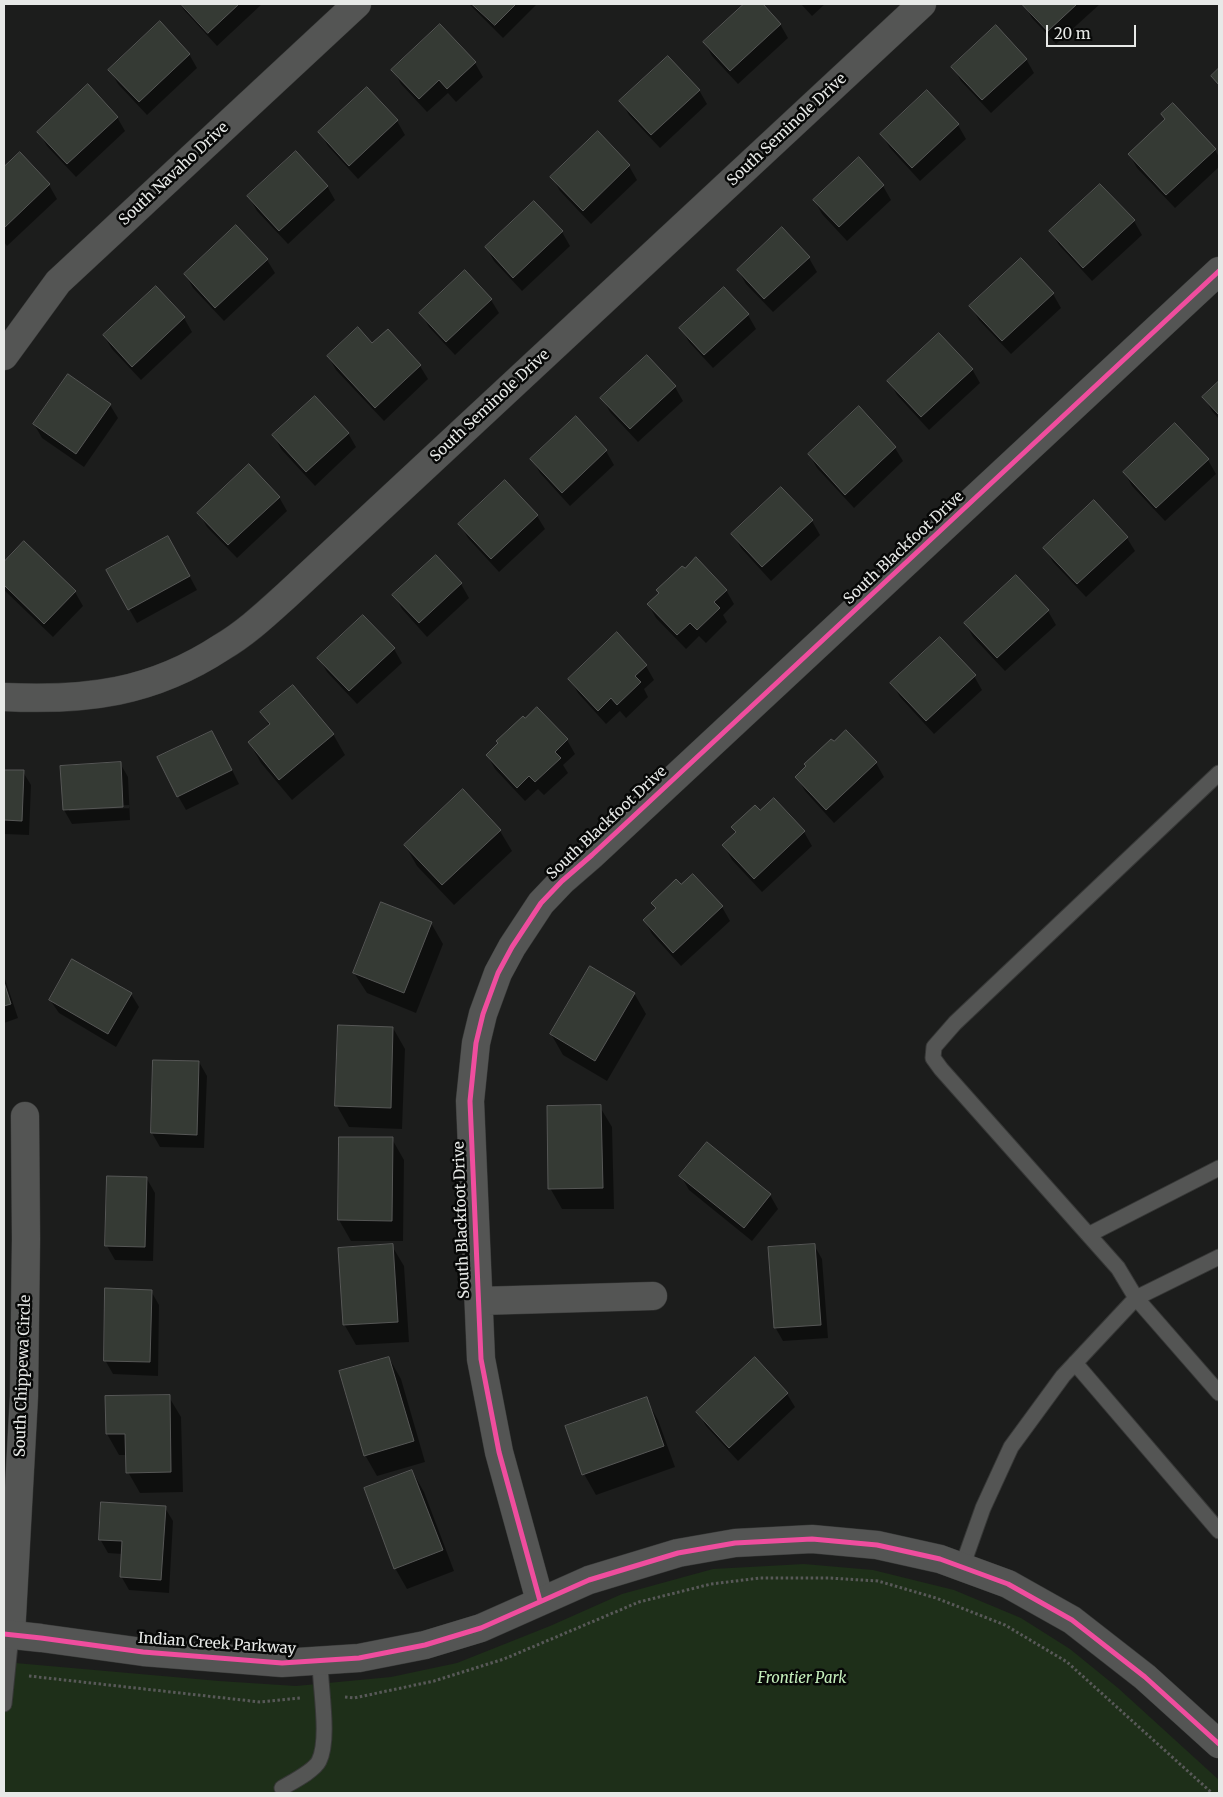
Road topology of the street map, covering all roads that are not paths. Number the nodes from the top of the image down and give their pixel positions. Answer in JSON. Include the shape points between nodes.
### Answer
{"nodes":[{"id":1,"x":356,"y":4,"type":"edge"},
{"id":2,"x":922,"y":4,"type":"edge"},
{"id":3,"x":1219,"y":271,"type":"edge"},
{"id":4,"x":4,"y":356,"type":"edge"},
{"id":5,"x":4,"y":697,"type":"edge"},
{"id":6,"x":1219,"y":773,"type":"edge"},
{"id":7,"x":25,"y":1116,"type":"dead end"},
{"id":8,"x":1219,"y":1168,"type":"edge"},
{"id":9,"x":1090,"y":1234,"type":"junction"},
{"id":10,"x":1219,"y":1257,"type":"edge"},
{"id":11,"x":653,"y":1296,"type":"dead end"},
{"id":12,"x":1136,"y":1298,"type":"junction"},
{"id":13,"x":478,"y":1301,"type":"junction"},
{"id":14,"x":1074,"y":1363,"type":"junction"},
{"id":15,"x":1219,"y":1393,"type":"edge"},
{"id":16,"x":1219,"y":1530,"type":"edge"},
{"id":17,"x":962,"y":1567,"type":"junction"},
{"id":18,"x":540,"y":1601,"type":"junction"},
{"id":19,"x":8,"y":1635,"type":"edge"},
{"id":20,"x":320,"y":1661,"type":"junction"},
{"id":21,"x":4,"y":1704,"type":"edge"},
{"id":22,"x":1219,"y":1744,"type":"edge"},
{"id":23,"x":282,"y":1788,"type":"dead end"}],
"edges":[{"from":1,"to":4,"type":"street","name":"South Navaho Drive","via":[[58,282]]},
{"from":2,"to":5,"type":"street","name":"South Seminole Drive","via":[[288,595],[222,647],[169,676],[134,688],[76,698]]},
{"from":3,"to":13,"type":"street","name":"South Blackfoot Drive","via":[[541,903],[498,973],[476,1043],[470,1101]]},
{"from":6,"to":9,"type":"lane","via":[[955,1023],[934,1047],[933,1058],[941,1069]]},
{"from":7,"to":19,"type":"street","name":"South Chippewa Circle","via":[[24,1396]]},
{"from":8,"to":9,"type":"lane"},
{"from":9,"to":12,"type":"lane","via":[[1118,1268]]},
{"from":10,"to":12,"type":"lane"},
{"from":11,"to":13,"type":"street","name":"South Blackfoot Drive"},
{"from":12,"to":14,"type":"lane"},
{"from":12,"to":15,"type":"lane"},
{"from":13,"to":18,"type":"street","name":"South Blackfoot Drive","via":[[481,1359],[499,1452]]},
{"from":14,"to":16,"type":"lane"},
{"from":14,"to":17,"type":"lane","via":[[1011,1447],[983,1508]]},
{"from":17,"to":18,"type":"street","name":"Indian Creek Parkway","via":[[877,1546],[812,1539],[735,1543],[678,1553],[590,1580]]},
{"from":17,"to":22,"type":"street","name":"Indian Creek Parkway","via":[[1008,1584],[1072,1620],[1145,1677]]},
{"from":18,"to":20,"type":"street","name":"Indian Creek Parkway","via":[[481,1628],[424,1645],[359,1658]]},
{"from":19,"to":20,"type":"street","name":"Indian Creek Parkway","via":[[143,1652],[282,1663]]},
{"from":19,"to":21,"type":"lane"},
{"from":20,"to":23,"type":"lane","via":[[324,1739],[319,1762]]}]}
